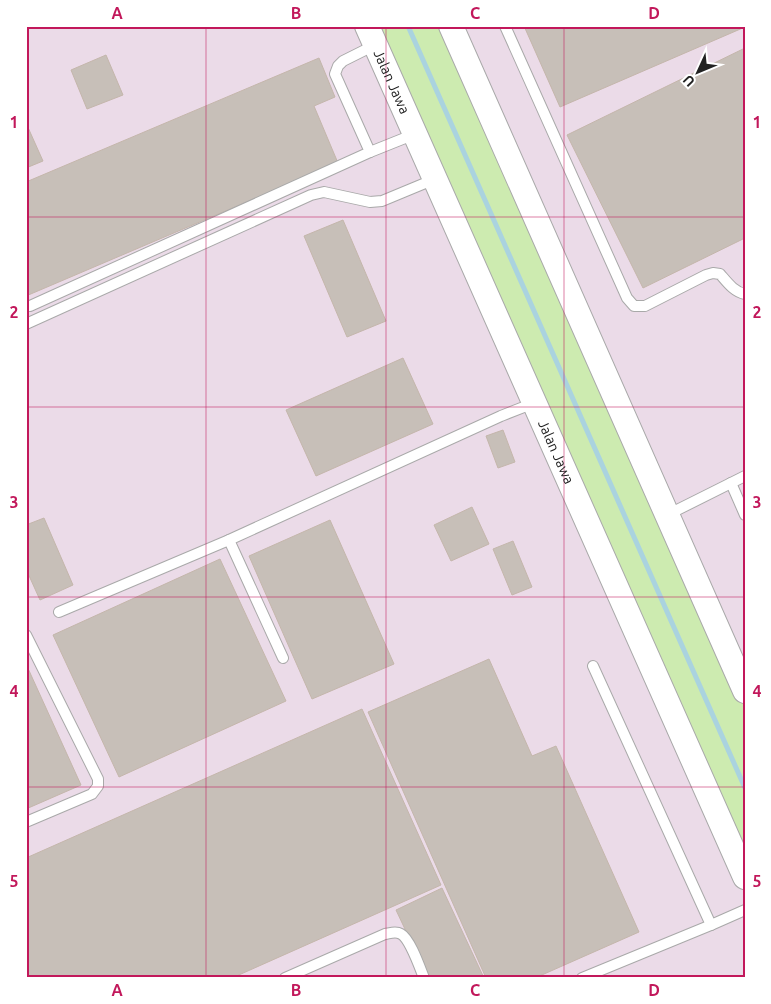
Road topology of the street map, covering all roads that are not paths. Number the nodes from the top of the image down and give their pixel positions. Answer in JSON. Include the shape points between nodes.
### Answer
{"nodes":[{"id":1,"x":451,"y":26,"type":"edge"},
{"id":2,"x":505,"y":26,"type":"edge"},
{"id":3,"x":371,"y":35,"type":"edge"},
{"id":4,"x":415,"y":134,"type":"junction"},
{"id":5,"x":370,"y":152,"type":"junction"},
{"id":6,"x":435,"y":179,"type":"junction"},
{"id":7,"x":745,"y":294,"type":"edge"},
{"id":8,"x":30,"y":306,"type":"dead end"},
{"id":9,"x":26,"y":324,"type":"edge"},
{"id":10,"x":534,"y":403,"type":"junction"},
{"id":11,"x":745,"y":476,"type":"edge"},
{"id":12,"x":731,"y":483,"type":"junction"},
{"id":13,"x":667,"y":515,"type":"junction"},
{"id":14,"x":745,"y":515,"type":"edge"},
{"id":15,"x":229,"y":540,"type":"junction"},
{"id":16,"x":59,"y":612,"type":"dead end"},
{"id":17,"x":26,"y":635,"type":"edge"},
{"id":18,"x":283,"y":658,"type":"dead end"},
{"id":19,"x":593,"y":666,"type":"dead end"},
{"id":20,"x":745,"y":691,"type":"edge"},
{"id":21,"x":26,"y":822,"type":"edge"},
{"id":22,"x":745,"y":877,"type":"edge"},
{"id":23,"x":745,"y":910,"type":"edge"},
{"id":24,"x":711,"y":925,"type":"junction"},
{"id":25,"x":285,"y":978,"type":"edge"},
{"id":26,"x":424,"y":978,"type":"edge"},
{"id":27,"x":582,"y":978,"type":"edge"}],
"edges":[{"from":1,"to":13,"type":"street"},
{"from":2,"to":7,"type":"lane","via":[[627,298],[634,306],[645,306],[713,273],[720,274],[735,290]]},
{"from":3,"to":4,"type":"street","name":"Jalan Jawa"},
{"from":3,"to":5,"type":"lane","via":[[338,66],[335,74]]},
{"from":4,"to":5,"type":"lane"},
{"from":4,"to":6,"type":"street","name":"Jalan Jawa"},
{"from":5,"to":8,"type":"lane"},
{"from":6,"to":9,"type":"lane","via":[[382,202],[324,192],[311,195]]},
{"from":6,"to":10,"type":"street","name":"Jalan Jawa"},
{"from":10,"to":15,"type":"lane"},
{"from":10,"to":22,"type":"street","name":"Jalan Jawa"},
{"from":11,"to":12,"type":"lane"},
{"from":12,"to":13,"type":"lane"},
{"from":12,"to":14,"type":"lane"},
{"from":13,"to":20,"type":"street"},
{"from":15,"to":16,"type":"lane"},
{"from":15,"to":18,"type":"lane"},
{"from":17,"to":21,"type":"lane","via":[[98,778],[98,786],[92,794]]},
{"from":19,"to":24,"type":"lane"},
{"from":23,"to":24,"type":"lane"},
{"from":24,"to":27,"type":"lane"},
{"from":25,"to":26,"type":"lane","via":[[395,932],[407,940]]}]}
